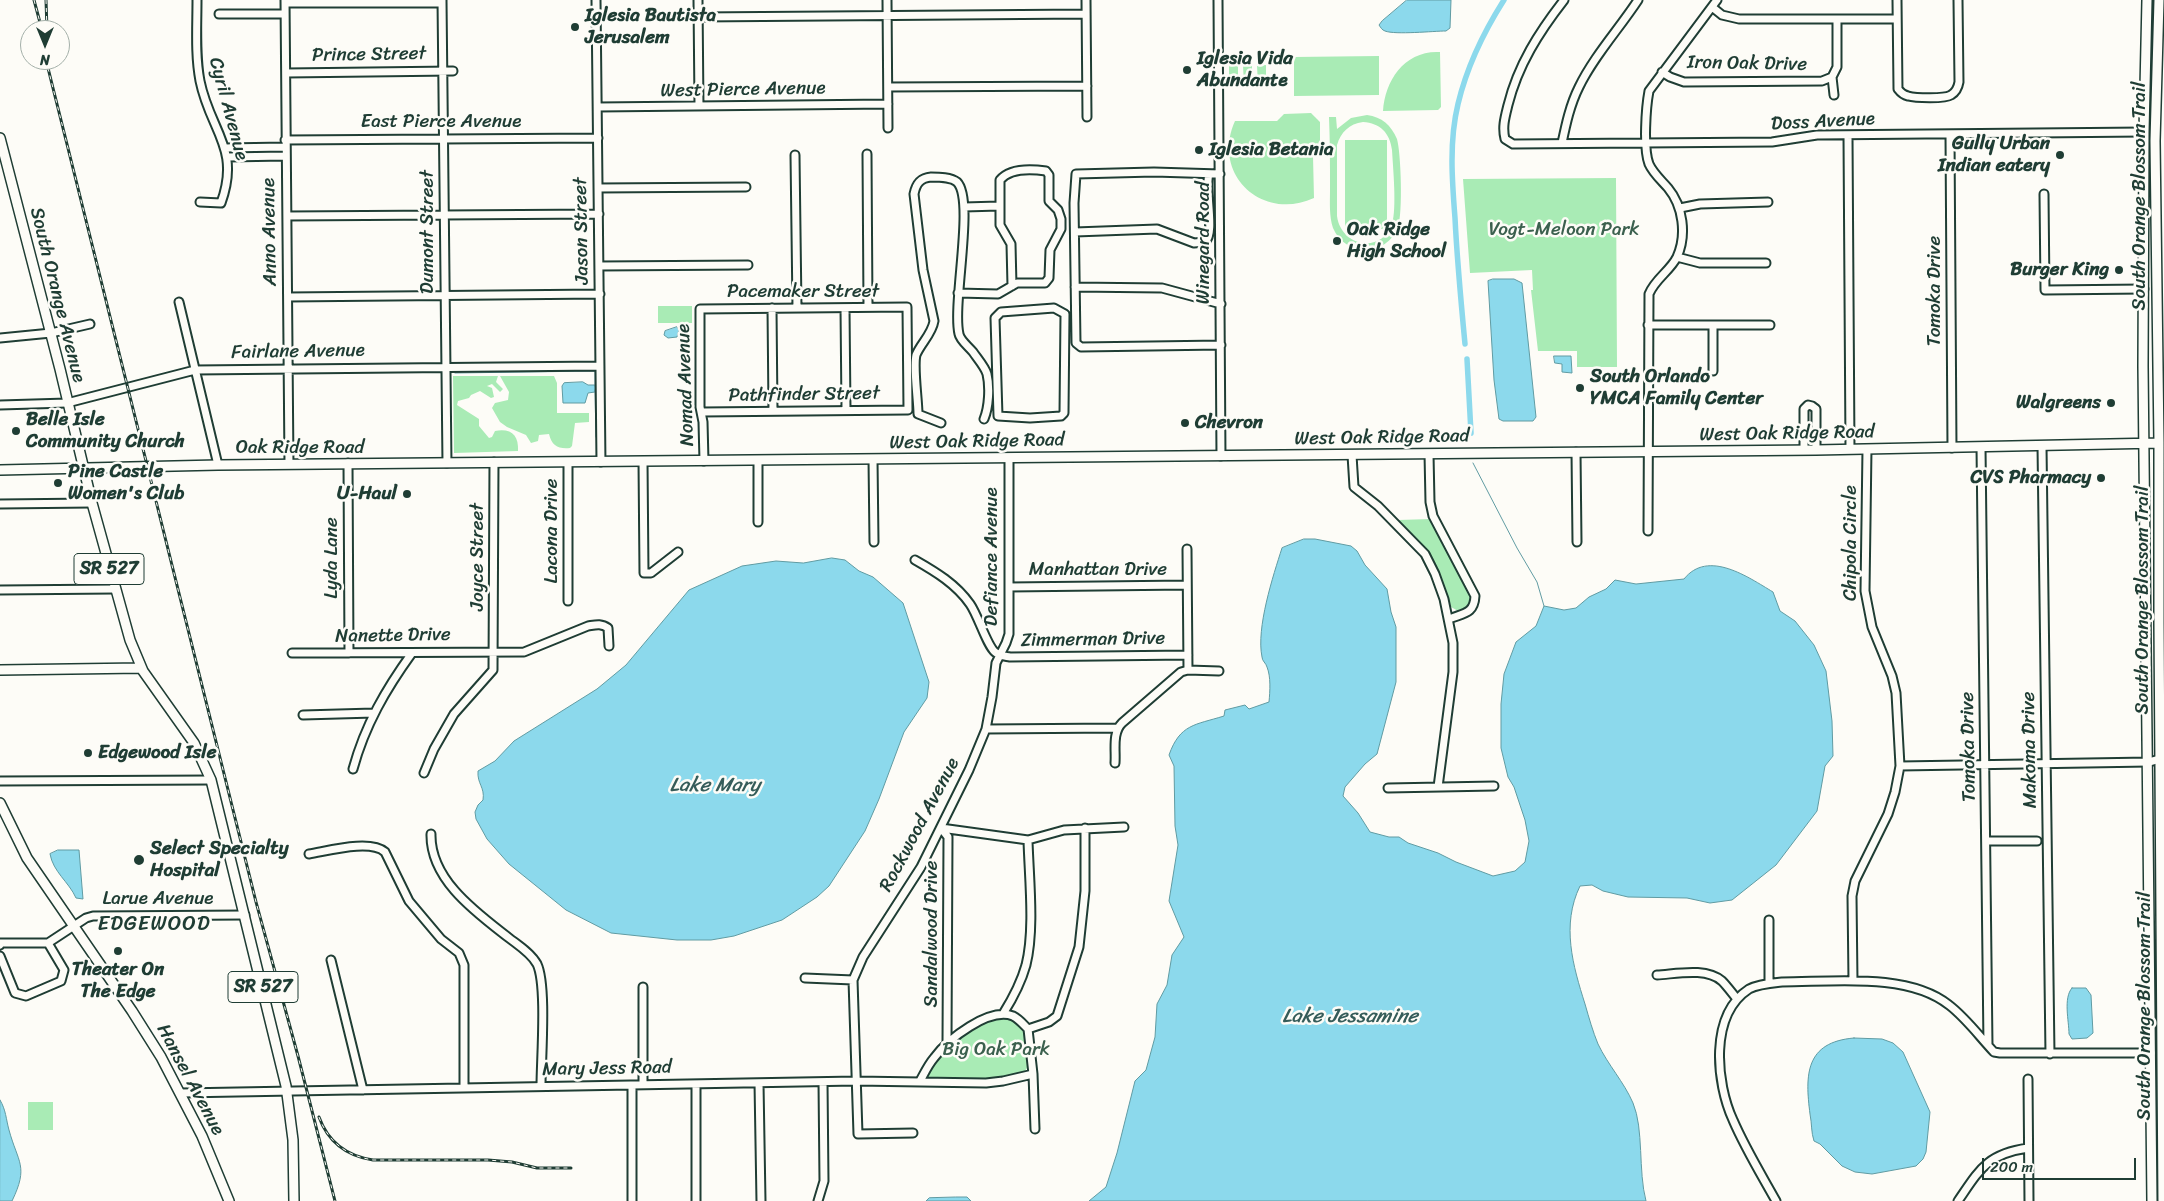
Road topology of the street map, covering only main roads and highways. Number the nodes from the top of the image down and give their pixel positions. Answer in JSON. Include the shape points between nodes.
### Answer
{"nodes":[{"id":1,"x":2147,"y":0,"type":"edge"},
{"id":2,"x":2159,"y":0,"type":"edge"},
{"id":3,"x":2146,"y":30,"type":"junction"},
{"id":4,"x":2157,"y":43,"type":"junction"},
{"id":5,"x":2144,"y":132,"type":"junction"},
{"id":6,"x":0,"y":138,"type":"edge"},
{"id":7,"x":2155,"y":141,"type":"junction"},
{"id":8,"x":3,"y":161,"type":"edge"},
{"id":9,"x":2144,"y":443,"type":"junction"},
{"id":10,"x":2162,"y":443,"type":"edge"},
{"id":11,"x":601,"y":462,"type":"joint"},
{"id":12,"x":83,"y":469,"type":"junction"},
{"id":13,"x":0,"y":470,"type":"edge"},
{"id":14,"x":142,"y":668,"type":"junction"},
{"id":15,"x":0,"y":670,"type":"edge"},
{"id":16,"x":2162,"y":758,"type":"edge"},
{"id":17,"x":0,"y":803,"type":"edge"},
{"id":18,"x":2162,"y":911,"type":"edge"},
{"id":19,"x":2150,"y":917,"type":"junction"},
{"id":20,"x":2161,"y":929,"type":"junction"},
{"id":21,"x":2163,"y":1066,"type":"edge"},
{"id":22,"x":2152,"y":1127,"type":"junction"},
{"id":23,"x":2163,"y":1144,"type":"edge"},
{"id":24,"x":2152,"y":1154,"type":"junction"},
{"id":25,"x":2162,"y":1168,"type":"junction"},
{"id":26,"x":229,"y":1201,"type":"edge"},
{"id":27,"x":294,"y":1201,"type":"edge"},
{"id":28,"x":2152,"y":1201,"type":"edge"},
{"id":29,"x":2163,"y":1201,"type":"edge"}],
"edges":[{"from":1,"to":3,"type":"main road","name":"South Orange Blossom Trail"},
{"from":2,"to":4,"type":"main road","name":"South Orange Blossom Trail"},
{"from":3,"to":4,"type":"main road","via":[[2152,41]]},
{"from":3,"to":5,"type":"main road","name":"South Orange Blossom Trail"},
{"from":4,"to":7,"type":"main road","name":"South Orange Blossom Trail"},
{"from":5,"to":7,"type":"main road"},
{"from":5,"to":9,"type":"main road","name":"South Orange Blossom Trail"},
{"from":6,"to":8,"type":"main road","name":"South Orange Avenue","number":"SR 527"},
{"from":7,"to":10,"type":"main road","name":"South Orange Blossom Trail"},
{"from":8,"to":12,"type":"main road","name":"South Orange Avenue","number":"SR 527","via":[[51,333]]},
{"from":9,"to":10,"type":"main road","name":"West Oak Ridge Road"},
{"from":9,"to":11,"type":"main road","name":"West Oak Ridge Road","via":[[1981,448]]},
{"from":9,"to":19,"type":"main road","name":"South Orange Blossom Trail"},
{"from":10,"to":16,"type":"main road","name":"South Orange Blossom Trail"},
{"from":11,"to":12,"type":"main road","name":"Oak Ridge Road"},
{"from":12,"to":13,"type":"main road","name":"Oak Ridge Road"},
{"from":12,"to":14,"type":"main road","name":"South Orange Avenue","number":"SR 527","via":[[130,640]]},
{"from":14,"to":15,"type":"main road"},
{"from":14,"to":27,"type":"main road","name":"South Orange Avenue","number":"SR 527","via":[[194,743],[211,780],[287,1092],[293,1140]]},
{"from":16,"to":18,"type":"main road","name":"South Orange Blossom Trail"},
{"from":17,"to":26,"type":"main road","name":"Hansel Avenue","via":[[27,858],[143,1027],[181,1093]]},
{"from":18,"to":20,"type":"main road","name":"South Orange Blossom Trail"},
{"from":19,"to":20,"type":"main road","via":[[2155,918]]},
{"from":19,"to":22,"type":"main road","name":"South Orange Blossom Trail"},
{"from":20,"to":21,"type":"main road","name":"South Orange Blossom Trail"},
{"from":21,"to":23,"type":"main road","name":"South Orange Blossom Trail"},
{"from":22,"to":23,"type":"main road"},
{"from":22,"to":24,"type":"main road","name":"South Orange Blossom Trail"},
{"from":23,"to":25,"type":"main road","name":"South Orange Blossom Trail"},
{"from":24,"to":25,"type":"main road","via":[[2157,1156]]},
{"from":24,"to":28,"type":"main road","name":"South Orange Blossom Trail"},
{"from":25,"to":29,"type":"main road","name":"South Orange Blossom Trail"}]}
